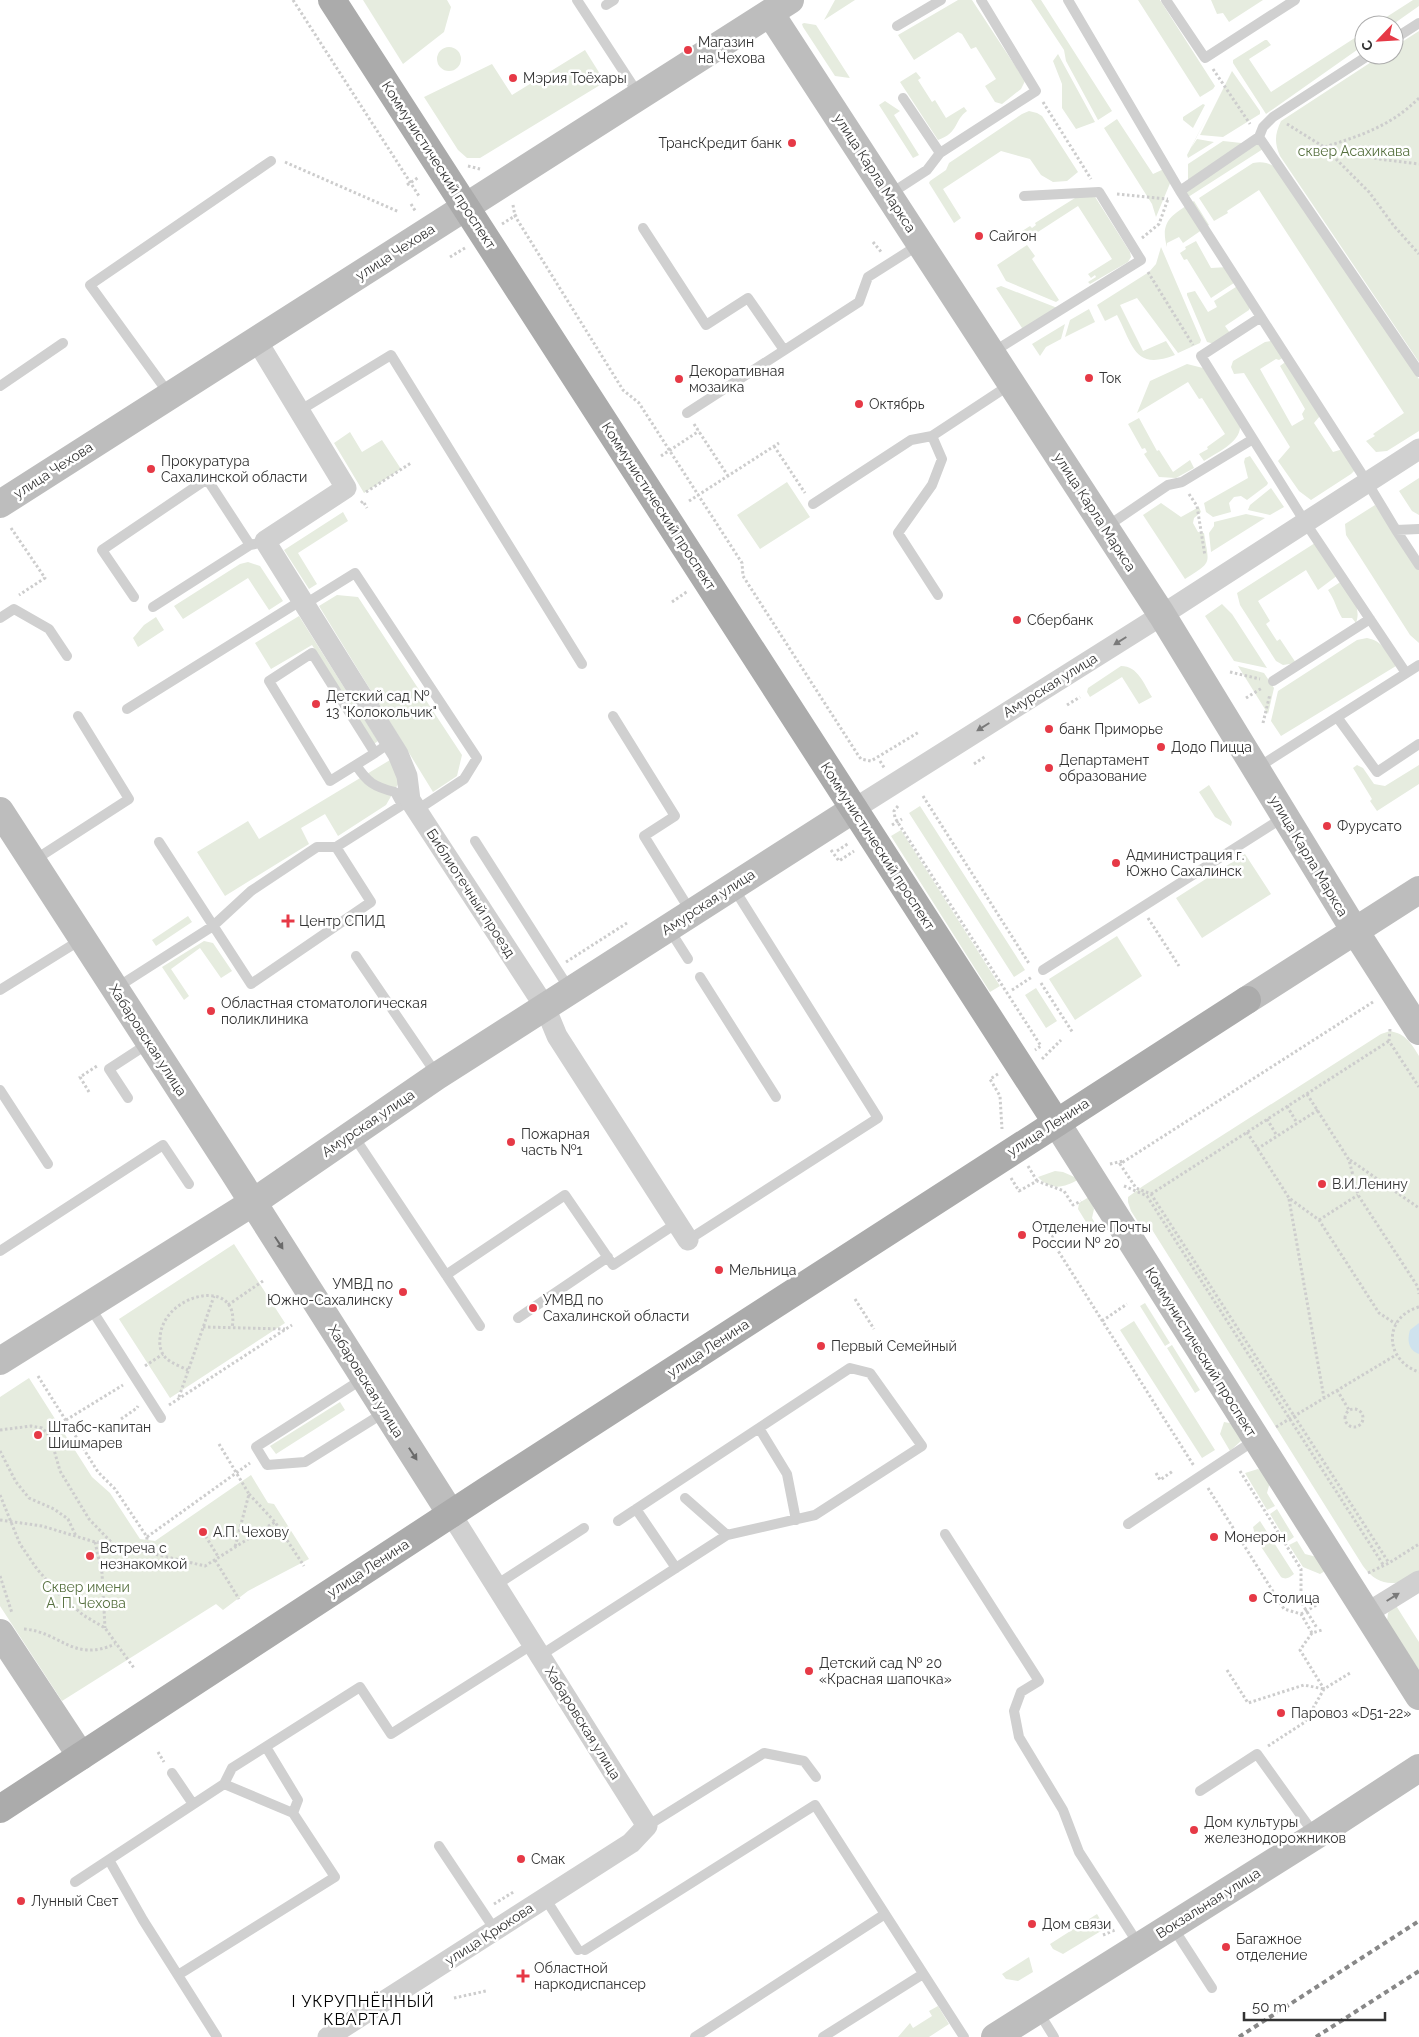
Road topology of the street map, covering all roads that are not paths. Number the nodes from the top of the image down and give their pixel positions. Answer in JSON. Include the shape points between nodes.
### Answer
{"nodes":[{"id":1,"x":332,"y":0,"type":"edge"},
{"id":2,"x":577,"y":0,"type":"edge"},
{"id":3,"x":941,"y":0,"type":"edge"},
{"id":4,"x":981,"y":0,"type":"edge"},
{"id":5,"x":1068,"y":0,"type":"edge"},
{"id":6,"x":1166,"y":0,"type":"edge"},
{"id":7,"x":1295,"y":0,"type":"edge"},
{"id":8,"x":774,"y":4,"type":"edge"},
{"id":9,"x":1419,"y":23,"type":"edge"},
{"id":10,"x":897,"y":26,"type":"dead end"},
{"id":11,"x":1404,"y":33,"type":"edge"},
{"id":12,"x":1354,"y":65,"type":"edge"},
{"id":13,"x":640,"y":95,"type":"junction"},
{"id":14,"x":903,"y":98,"type":"dead end"},
{"id":15,"x":1259,"y":137,"type":"junction"},
{"id":16,"x":940,"y":153,"type":"junction"},
{"id":17,"x":271,"y":161,"type":"road end"},
{"id":18,"x":1180,"y":191,"type":"junction"},
{"id":19,"x":889,"y":195,"type":"junction"},
{"id":20,"x":1024,"y":196,"type":"dead end"},
{"id":21,"x":465,"y":206,"type":"junction"},
{"id":22,"x":643,"y":228,"type":"dead end"},
{"id":23,"x":920,"y":244,"type":"junction"},
{"id":24,"x":1261,"y":317,"type":"junction"},
{"id":25,"x":257,"y":341,"type":"junction"},
{"id":26,"x":64,"y":343,"type":"dead end"},
{"id":27,"x":784,"y":350,"type":"junction"},
{"id":28,"x":992,"y":353,"type":"junction"},
{"id":29,"x":1419,"y":372,"type":"edge"},
{"id":30,"x":1012,"y":384,"type":"junction"},
{"id":31,"x":0,"y":386,"type":"edge"},
{"id":32,"x":170,"y":395,"type":"junction"},
{"id":33,"x":299,"y":411,"type":"junction"},
{"id":34,"x":687,"y":413,"type":"road end"},
{"id":35,"x":932,"y":436,"type":"junction"},
{"id":36,"x":1253,"y":438,"type":"junction"},
{"id":37,"x":1419,"y":449,"type":"edge"},
{"id":38,"x":1367,"y":482,"type":"junction"},
{"id":39,"x":813,"y":504,"type":"road end"},
{"id":40,"x":6,"y":516,"type":"edge"},
{"id":41,"x":1305,"y":522,"type":"junction"},
{"id":42,"x":1105,"y":527,"type":"junction"},
{"id":43,"x":1419,"y":529,"type":"edge"},
{"id":44,"x":1396,"y":530,"type":"junction"},
{"id":45,"x":257,"y":543,"type":"junction"},
{"id":46,"x":1419,"y":565,"type":"edge"},
{"id":47,"x":938,"y":595,"type":"dead end"},
{"id":48,"x":134,"y":597,"type":"dead end"},
{"id":49,"x":303,"y":602,"type":"junction"},
{"id":50,"x":153,"y":607,"type":"dead end"},
{"id":51,"x":1162,"y":615,"type":"junction"},
{"id":52,"x":0,"y":618,"type":"edge"},
{"id":53,"x":1370,"y":619,"type":"junction"},
{"id":54,"x":67,"y":656,"type":"dead end"},
{"id":55,"x":582,"y":664,"type":"dead end"},
{"id":56,"x":1419,"y":664,"type":"edge"},
{"id":57,"x":1406,"y":673,"type":"junction"},
{"id":58,"x":1273,"y":682,"type":"road end"},
{"id":59,"x":127,"y":709,"type":"dead end"},
{"id":60,"x":78,"y":716,"type":"dead end"},
{"id":61,"x":614,"y":716,"type":"dead end"},
{"id":62,"x":1337,"y":717,"type":"junction"},
{"id":63,"x":1419,"y":744,"type":"edge"},
{"id":64,"x":383,"y":748,"type":"junction"},
{"id":65,"x":356,"y":764,"type":"junction"},
{"id":66,"x":1256,"y":768,"type":"junction"},
{"id":67,"x":409,"y":805,"type":"junction"},
{"id":68,"x":854,"y":808,"type":"junction"},
{"id":69,"x":0,"y":812,"type":"edge"},
{"id":70,"x":1285,"y":816,"type":"junction"},
{"id":71,"x":475,"y":841,"type":"dead end"},
{"id":72,"x":159,"y":842,"type":"dead end"},
{"id":73,"x":336,"y":847,"type":"junction"},
{"id":74,"x":33,"y":862,"type":"junction"},
{"id":75,"x":732,"y":887,"type":"junction"},
{"id":76,"x":1419,"y":890,"type":"edge"},
{"id":77,"x":692,"y":913,"type":"junction"},
{"id":78,"x":213,"y":926,"type":"junction"},
{"id":79,"x":668,"y":928,"type":"junction"},
{"id":80,"x":1354,"y":931,"type":"junction"},
{"id":81,"x":82,"y":939,"type":"junction"},
{"id":82,"x":356,"y":956,"type":"dead end"},
{"id":83,"x":688,"y":959,"type":"dead end"},
{"id":84,"x":1039,"y":972,"type":"road end"},
{"id":85,"x":700,"y":977,"type":"dead end"},
{"id":86,"x":115,"y":989,"type":"junction"},
{"id":87,"x":0,"y":990,"type":"edge"},
{"id":88,"x":571,"y":990,"type":"junction"},
{"id":89,"x":1247,"y":1000,"type":"joint"},
{"id":90,"x":545,"y":1007,"type":"junction"},
{"id":91,"x":1419,"y":1031,"type":"edge"},
{"id":92,"x":149,"y":1042,"type":"junction"},
{"id":93,"x":437,"y":1076,"type":"junction"},
{"id":94,"x":0,"y":1090,"type":"edge"},
{"id":95,"x":776,"y":1096,"type":"dead end"},
{"id":96,"x":128,"y":1098,"type":"dead end"},
{"id":97,"x":1056,"y":1122,"type":"junction"},
{"id":98,"x":352,"y":1134,"type":"junction"},
{"id":99,"x":48,"y":1164,"type":"dead end"},
{"id":100,"x":189,"y":1184,"type":"dead end"},
{"id":101,"x":252,"y":1203,"type":"junction"},
{"id":102,"x":683,"y":1232,"type":"junction"},
{"id":103,"x":0,"y":1251,"type":"edge"},
{"id":104,"x":608,"y":1257,"type":"junction"},
{"id":105,"x":446,"y":1275,"type":"junction"},
{"id":106,"x":89,"y":1306,"type":"junction"},
{"id":107,"x":518,"y":1318,"type":"dead end"},
{"id":108,"x":480,"y":1326,"type":"dead end"},
{"id":109,"x":0,"y":1361,"type":"edge"},
{"id":110,"x":365,"y":1378,"type":"junction"},
{"id":111,"x":386,"y":1412,"type":"junction"},
{"id":112,"x":161,"y":1418,"type":"dead end"},
{"id":113,"x":759,"y":1428,"type":"junction"},
{"id":114,"x":1265,"y":1434,"type":"junction"},
{"id":115,"x":685,"y":1498,"type":"dead end"},
{"id":116,"x":636,"y":1509,"type":"junction"},
{"id":117,"x":451,"y":1514,"type":"junction"},
{"id":118,"x":796,"y":1520,"type":"junction"},
{"id":119,"x":618,"y":1521,"type":"dead end"},
{"id":120,"x":1128,"y":1524,"type":"dead end"},
{"id":121,"x":584,"y":1528,"type":"dead end"},
{"id":122,"x":945,"y":1534,"type":"dead end"},
{"id":123,"x":727,"y":1536,"type":"junction"},
{"id":124,"x":676,"y":1568,"type":"junction"},
{"id":125,"x":1419,"y":1581,"type":"edge"},
{"id":126,"x":496,"y":1585,"type":"junction"},
{"id":127,"x":1367,"y":1613,"type":"junction"},
{"id":128,"x":10,"y":1625,"type":"edge"},
{"id":129,"x":537,"y":1649,"type":"junction"},
{"id":130,"x":1419,"y":1695,"type":"edge"},
{"id":131,"x":266,"y":1747,"type":"junction"},
{"id":132,"x":81,"y":1756,"type":"junction"},
{"id":133,"x":1419,"y":1768,"type":"edge"},
{"id":134,"x":172,"y":1773,"type":"dead end"},
{"id":135,"x":816,"y":1777,"type":"dead end"},
{"id":136,"x":224,"y":1784,"type":"junction"},
{"id":137,"x":1200,"y":1791,"type":"dead end"},
{"id":138,"x":193,"y":1804,"type":"junction"},
{"id":139,"x":0,"y":1809,"type":"edge"},
{"id":140,"x":293,"y":1813,"type":"junction"},
{"id":141,"x":647,"y":1826,"type":"junction"},
{"id":142,"x":1315,"y":1836,"type":"junction"},
{"id":143,"x":439,"y":1846,"type":"dead end"},
{"id":144,"x":109,"y":1860,"type":"junction"},
{"id":145,"x":75,"y":1882,"type":"dead end"},
{"id":146,"x":545,"y":1898,"type":"junction"},
{"id":147,"x":885,"y":1914,"type":"junction"},
{"id":148,"x":1172,"y":1926,"type":"junction"},
{"id":149,"x":495,"y":1930,"type":"junction"},
{"id":150,"x":1139,"y":1946,"type":"junction"},
{"id":151,"x":923,"y":1974,"type":"junction"},
{"id":152,"x":178,"y":1976,"type":"junction"},
{"id":153,"x":1212,"y":1988,"type":"dead end"},
{"id":154,"x":1037,"y":2010,"type":"junction"},
{"id":155,"x":216,"y":2037,"type":"edge"},
{"id":156,"x":328,"y":2037,"type":"edge"},
{"id":157,"x":695,"y":2037,"type":"edge"},
{"id":158,"x":823,"y":2037,"type":"edge"},
{"id":159,"x":964,"y":2037,"type":"edge"},
{"id":160,"x":995,"y":2037,"type":"edge"},
{"id":161,"x":1054,"y":2037,"type":"edge"}],
"edges":[{"from":1,"to":21,"type":"main road","name":"Коммунистический проспект"},
{"from":2,"to":13,"type":"lane"},
{"from":3,"to":10,"type":"lane"},
{"from":4,"to":16,"type":"lane","via":[[1036,90]]},
{"from":5,"to":18,"type":"lane"},
{"from":6,"to":7,"type":"lane","via":[[1205,58]]},
{"from":8,"to":13,"type":"street","name":"улица Чехова"},
{"from":8,"to":19,"type":"street","name":"улица Карла Маркса"},
{"from":9,"to":11,"type":"lane"},
{"from":12,"to":15,"type":"lane","via":[[1273,117]]},
{"from":13,"to":21,"type":"street","name":"улица Чехова"},
{"from":14,"to":16,"type":"lane"},
{"from":15,"to":18,"type":"lane"},
{"from":15,"to":29,"type":"lane"},
{"from":16,"to":19,"type":"lane","via":[[927,170]]},
{"from":17,"to":32,"type":"lane","via":[[90,285]]},
{"from":18,"to":24,"type":"lane"},
{"from":19,"to":23,"type":"street","name":"улица Карла Маркса"},
{"from":20,"to":28,"type":"lane","via":[[1099,192],[1140,260]]},
{"from":21,"to":25,"type":"street","name":"улица Чехова"},
{"from":21,"to":68,"type":"main road","name":"Коммунистический проспект"},
{"from":22,"to":27,"type":"lane","via":[[706,325],[748,298]]},
{"from":23,"to":27,"type":"lane","via":[[868,277],[859,302]]},
{"from":23,"to":28,"type":"street","name":"улица Карла Маркса"},
{"from":24,"to":36,"type":"lane","via":[[1201,356]]},
{"from":24,"to":38,"type":"lane"},
{"from":25,"to":32,"type":"street","name":"улица Чехова"},
{"from":25,"to":33,"type":"street"},
{"from":26,"to":31,"type":"lane"},
{"from":27,"to":34,"type":"lane"},
{"from":28,"to":30,"type":"street","name":"улица Карла Маркса"},
{"from":30,"to":35,"type":"lane"},
{"from":30,"to":42,"type":"street","name":"улица Карла Маркса"},
{"from":32,"to":40,"type":"street","name":"улица Чехова"},
{"from":33,"to":45,"type":"street","via":[[346,488]]},
{"from":33,"to":55,"type":"lane","via":[[391,355]]},
{"from":35,"to":39,"type":"lane","via":[[911,440]]},
{"from":35,"to":47,"type":"lane","via":[[942,459],[932,485],[898,533]]},
{"from":36,"to":41,"type":"lane"},
{"from":36,"to":42,"type":"lane","via":[[1182,482],[1168,485]]},
{"from":37,"to":38,"type":"street","name":"Амурская улица"},
{"from":38,"to":41,"type":"street","name":"Амурская улица"},
{"from":38,"to":44,"type":"lane"},
{"from":41,"to":51,"type":"street","name":"Амурская улица"},
{"from":41,"to":53,"type":"lane"},
{"from":42,"to":51,"type":"street","name":"улица Карла Маркса"},
{"from":43,"to":44,"type":"lane"},
{"from":44,"to":46,"type":"lane"},
{"from":45,"to":48,"type":"lane","via":[[207,479],[102,550]]},
{"from":45,"to":49,"type":"street","name":"Библиотечный проезд"},
{"from":45,"to":50,"type":"lane"},
{"from":49,"to":59,"type":"lane"},
{"from":49,"to":64,"type":"street","name":"Библиотечный проезд"},
{"from":49,"to":67,"type":"lane","via":[[355,573],[477,758],[464,779]]},
{"from":51,"to":66,"type":"street","name":"улица Карла Маркса"},
{"from":51,"to":68,"type":"street","name":"Амурская улица","one_way":true},
{"from":52,"to":54,"type":"lane","via":[[14,609],[50,629]]},
{"from":53,"to":57,"type":"lane"},
{"from":53,"to":58,"type":"lane"},
{"from":56,"to":57,"type":"lane"},
{"from":57,"to":62,"type":"lane"},
{"from":60,"to":74,"type":"lane","via":[[129,799]]},
{"from":61,"to":77,"type":"lane","via":[[675,816],[644,836]]},
{"from":62,"to":63,"type":"lane","via":[[1377,772]]},
{"from":62,"to":66,"type":"lane"},
{"from":64,"to":65,"type":"lane"},
{"from":64,"to":65,"type":"lane","via":[[312,653],[269,680],[330,781]]},
{"from":64,"to":67,"type":"street","name":"Библиотечный проезд","via":[[398,754],[407,776]]},
{"from":65,"to":67,"type":"lane","via":[[374,786],[395,792]]},
{"from":66,"to":70,"type":"street","name":"улица Карла Маркса"},
{"from":67,"to":73,"type":"lane"},
{"from":67,"to":90,"type":"street","name":"Библиотечный проезд"},
{"from":68,"to":75,"type":"street","name":"Амурская улица"},
{"from":68,"to":97,"type":"main road","name":"Коммунистический проспект"},
{"from":69,"to":74,"type":"street","name":"Хабаровская улица"},
{"from":70,"to":80,"type":"street","name":"улица Карла Маркса"},
{"from":70,"to":84,"type":"lane"},
{"from":71,"to":88,"type":"lane"},
{"from":72,"to":78,"type":"lane"},
{"from":73,"to":78,"type":"lane","via":[[317,847],[252,891]]},
{"from":73,"to":78,"type":"lane","via":[[371,902],[251,984]]},
{"from":74,"to":81,"type":"street","name":"Хабаровская улица"},
{"from":75,"to":77,"type":"street","name":"Амурская улица"},
{"from":75,"to":102,"type":"lane","via":[[878,1118]]},
{"from":76,"to":80,"type":"street","name":"улица Ленина"},
{"from":77,"to":79,"type":"street","name":"Амурская улица"},
{"from":78,"to":86,"type":"lane"},
{"from":79,"to":83,"type":"lane"},
{"from":79,"to":88,"type":"street","name":"Амурская улица"},
{"from":80,"to":89,"type":"street","name":"улица Ленина"},
{"from":80,"to":91,"type":"street","name":"улица Карла Маркса"},
{"from":81,"to":86,"type":"street","name":"Хабаровская улица"},
{"from":81,"to":87,"type":"lane"},
{"from":82,"to":93,"type":"lane"},
{"from":85,"to":95,"type":"lane"},
{"from":86,"to":92,"type":"street","name":"Хабаровская улица"},
{"from":88,"to":90,"type":"street","name":"Амурская улица"},
{"from":89,"to":97,"type":"main road","name":"улица Ленина"},
{"from":90,"to":93,"type":"street","name":"Амурская улица"},
{"from":90,"to":102,"type":"street","name":"Библиотечный проезд","via":[[557,1036]]},
{"from":92,"to":96,"type":"lane","via":[[109,1069]]},
{"from":92,"to":101,"type":"street","name":"Хабаровская улица"},
{"from":93,"to":98,"type":"street","name":"Амурская улица"},
{"from":94,"to":99,"type":"lane"},
{"from":97,"to":114,"type":"street","name":"Коммунистический проспект"},
{"from":97,"to":117,"type":"main road","name":"улица Ленина"},
{"from":98,"to":101,"type":"street","name":"Амурская улица"},
{"from":98,"to":105,"type":"lane"},
{"from":100,"to":103,"type":"lane","via":[[163,1145]]},
{"from":101,"to":106,"type":"street","name":"Амурская улица"},
{"from":101,"to":110,"type":"street","name":"Хабаровская улица","one_way":true},
{"from":102,"to":104,"type":"lane","via":[[613,1265]]},
{"from":104,"to":105,"type":"lane","via":[[565,1195]]},
{"from":104,"to":107,"type":"lane"},
{"from":105,"to":108,"type":"lane"},
{"from":106,"to":109,"type":"street","name":"Амурская улица"},
{"from":106,"to":112,"type":"lane"},
{"from":110,"to":111,"type":"street","name":"Хабаровская улица"},
{"from":110,"to":111,"type":"lane","via":[[256,1447],[267,1465],[305,1462]]},
{"from":111,"to":117,"type":"street","name":"Хабаровская улица","one_way":true},
{"from":113,"to":116,"type":"lane"},
{"from":113,"to":118,"type":"lane","via":[[787,1474]]},
{"from":113,"to":118,"type":"lane","via":[[850,1368],[870,1373],[922,1446],[815,1515]]},
{"from":114,"to":120,"type":"lane"},
{"from":114,"to":127,"type":"street","name":"Коммунистический проспект"},
{"from":115,"to":123,"type":"lane"},
{"from":116,"to":119,"type":"lane"},
{"from":116,"to":124,"type":"lane"},
{"from":117,"to":126,"type":"street","name":"Хабаровская улица"},
{"from":117,"to":132,"type":"main road","name":"улица Ленина"},
{"from":118,"to":123,"type":"lane"},
{"from":121,"to":126,"type":"lane"},
{"from":122,"to":150,"type":"lane","via":[[1039,1681],[1021,1692],[1014,1711],[1019,1737],[1063,1810],[1079,1852]]},
{"from":123,"to":124,"type":"lane"},
{"from":124,"to":129,"type":"lane"},
{"from":127,"to":125,"type":"street","one_way":true},
{"from":126,"to":129,"type":"street","name":"Хабаровская улица"},
{"from":127,"to":130,"type":"street","name":"Коммунистический проспект"},
{"from":128,"to":132,"type":"street"},
{"from":129,"to":131,"type":"lane","via":[[391,1734],[360,1687]]},
{"from":129,"to":141,"type":"street","name":"Хабаровская улица"},
{"from":131,"to":136,"type":"lane","via":[[232,1768]]},
{"from":131,"to":140,"type":"lane","via":[[298,1800]]},
{"from":132,"to":139,"type":"main road","name":"улица Ленина"},
{"from":133,"to":142,"type":"street","name":"Вокзальная улица"},
{"from":134,"to":138,"type":"lane"},
{"from":135,"to":141,"type":"lane","via":[[804,1761],[764,1753]]},
{"from":136,"to":138,"type":"lane"},
{"from":136,"to":140,"type":"lane"},
{"from":137,"to":142,"type":"lane","via":[[1257,1754]]},
{"from":138,"to":144,"type":"lane"},
{"from":140,"to":152,"type":"lane","via":[[335,1877]]},
{"from":141,"to":146,"type":"street","name":"улица Крюкова","via":[[631,1843]]},
{"from":142,"to":148,"type":"street","name":"Вокзальная улица"},
{"from":143,"to":149,"type":"lane"},
{"from":144,"to":145,"type":"lane"},
{"from":144,"to":152,"type":"lane"},
{"from":146,"to":147,"type":"lane","via":[[582,1950],[816,1805]]},
{"from":146,"to":149,"type":"street","name":"улица Крюкова"},
{"from":147,"to":151,"type":"lane"},
{"from":147,"to":157,"type":"lane"},
{"from":148,"to":150,"type":"street","name":"Вокзальная улица"},
{"from":148,"to":153,"type":"lane"},
{"from":149,"to":156,"type":"street","name":"улица Крюкова"},
{"from":150,"to":154,"type":"street","name":"Вокзальная улица"},
{"from":151,"to":158,"type":"lane"},
{"from":151,"to":159,"type":"lane"},
{"from":152,"to":155,"type":"lane"},
{"from":154,"to":160,"type":"street","name":"Вокзальная улица"},
{"from":154,"to":161,"type":"lane"}]}
